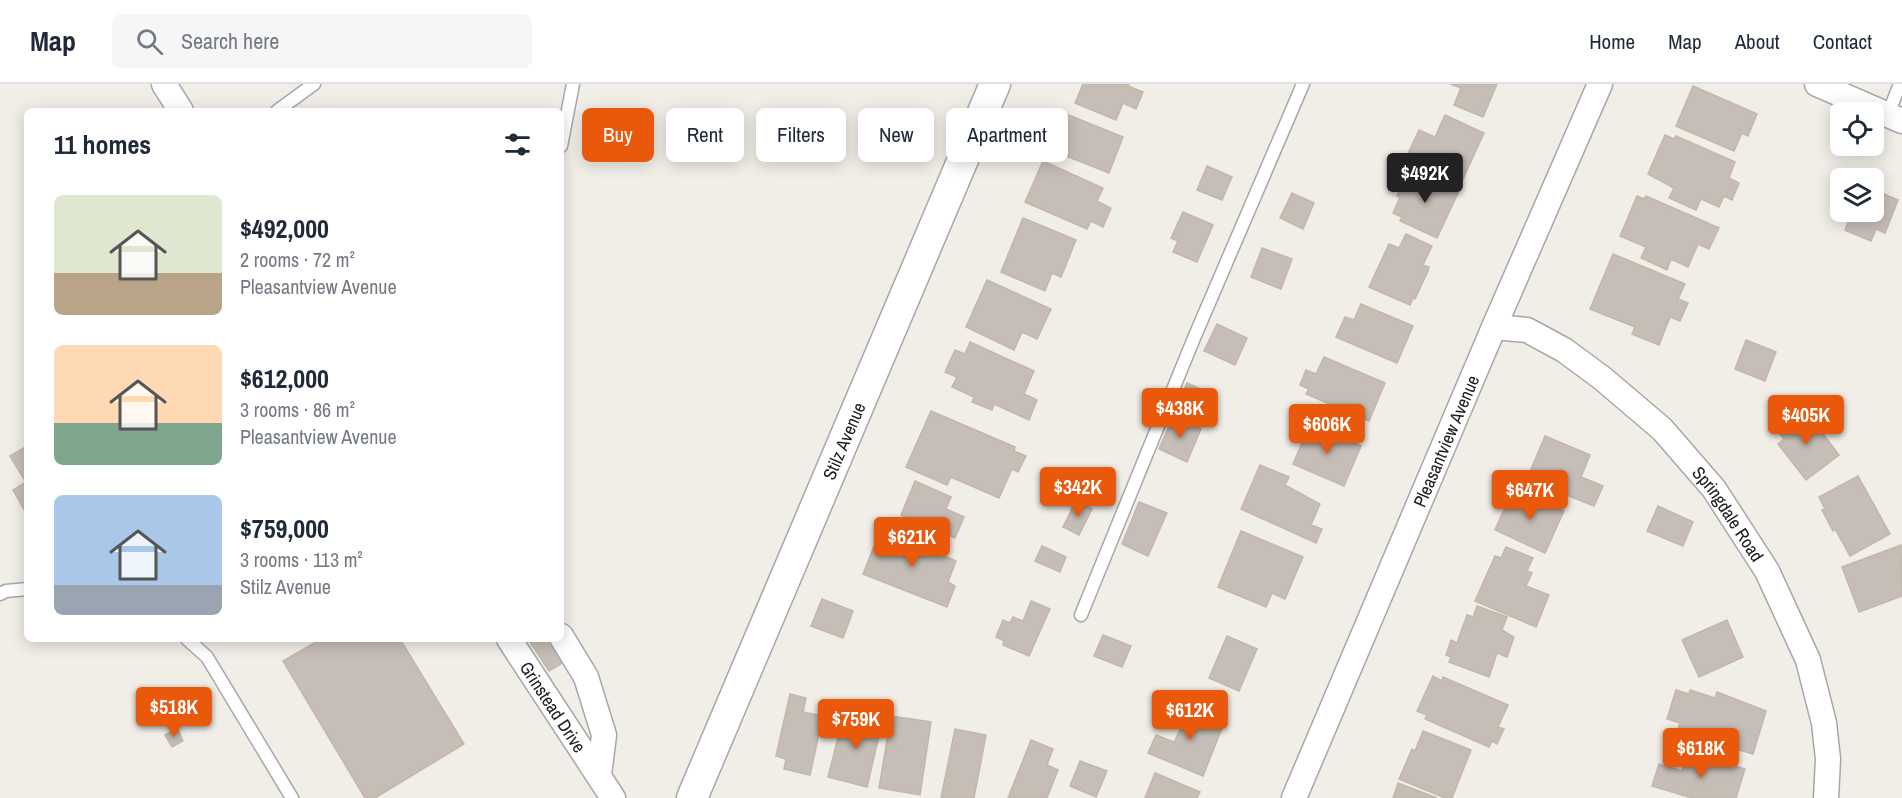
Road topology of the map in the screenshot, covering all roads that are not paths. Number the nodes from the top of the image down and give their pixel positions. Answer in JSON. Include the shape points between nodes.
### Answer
{"nodes":[{"id":1,"x":164,"y":84,"type":"edge"},
{"id":2,"x":314,"y":84,"type":"edge"},
{"id":3,"x":573,"y":84,"type":"edge"},
{"id":4,"x":995,"y":84,"type":"edge"},
{"id":5,"x":1303,"y":84,"type":"edge"},
{"id":6,"x":1600,"y":84,"type":"edge"},
{"id":7,"x":1817,"y":84,"type":"edge"},
{"id":8,"x":1900,"y":84,"type":"edge"},
{"id":9,"x":179,"y":108,"type":"edge"},
{"id":10,"x":281,"y":108,"type":"edge"},
{"id":11,"x":1895,"y":117,"type":"edge"},
{"id":12,"x":564,"y":130,"type":"edge"},
{"id":13,"x":1494,"y":327,"type":"junction"},
{"id":14,"x":24,"y":589,"type":"edge"},
{"id":15,"x":0,"y":594,"type":"edge"},
{"id":16,"x":1081,"y":615,"type":"dead end"},
{"id":17,"x":564,"y":641,"type":"edge"},
{"id":18,"x":190,"y":642,"type":"edge"},
{"id":19,"x":510,"y":642,"type":"edge"},
{"id":20,"x":599,"y":775,"type":"junction"},
{"id":21,"x":292,"y":798,"type":"edge"},
{"id":22,"x":613,"y":798,"type":"edge"},
{"id":23,"x":692,"y":798,"type":"edge"},
{"id":24,"x":1294,"y":798,"type":"edge"},
{"id":25,"x":1826,"y":798,"type":"edge"}],
"edges":[{"from":1,"to":9,"type":"street"},
{"from":2,"to":10,"type":"lane"},
{"from":3,"to":12,"type":"lane"},
{"from":4,"to":23,"type":"street","name":"Stilz Avenue"},
{"from":5,"to":16,"type":"lane"},
{"from":6,"to":13,"type":"street","name":"Pleasantview Avenue"},
{"from":7,"to":11,"type":"street"},
{"from":8,"to":11,"type":"lane"},
{"from":13,"to":24,"type":"street","name":"Pleasantview Avenue"},
{"from":13,"to":25,"type":"street","name":"Springdale Road","via":[[1527,330],[1564,350],[1662,429],[1714,489],[1767,570],[1808,660],[1824,723],[1828,759]]},
{"from":14,"to":15,"type":"lane"},
{"from":17,"to":20,"type":"street","name":"Grinstead Drive","via":[[586,676],[604,735]]},
{"from":18,"to":21,"type":"lane","via":[[207,657]]},
{"from":19,"to":20,"type":"street","name":"Grinstead Drive"},
{"from":20,"to":22,"type":"street","name":"Grinstead Drive"}]}
